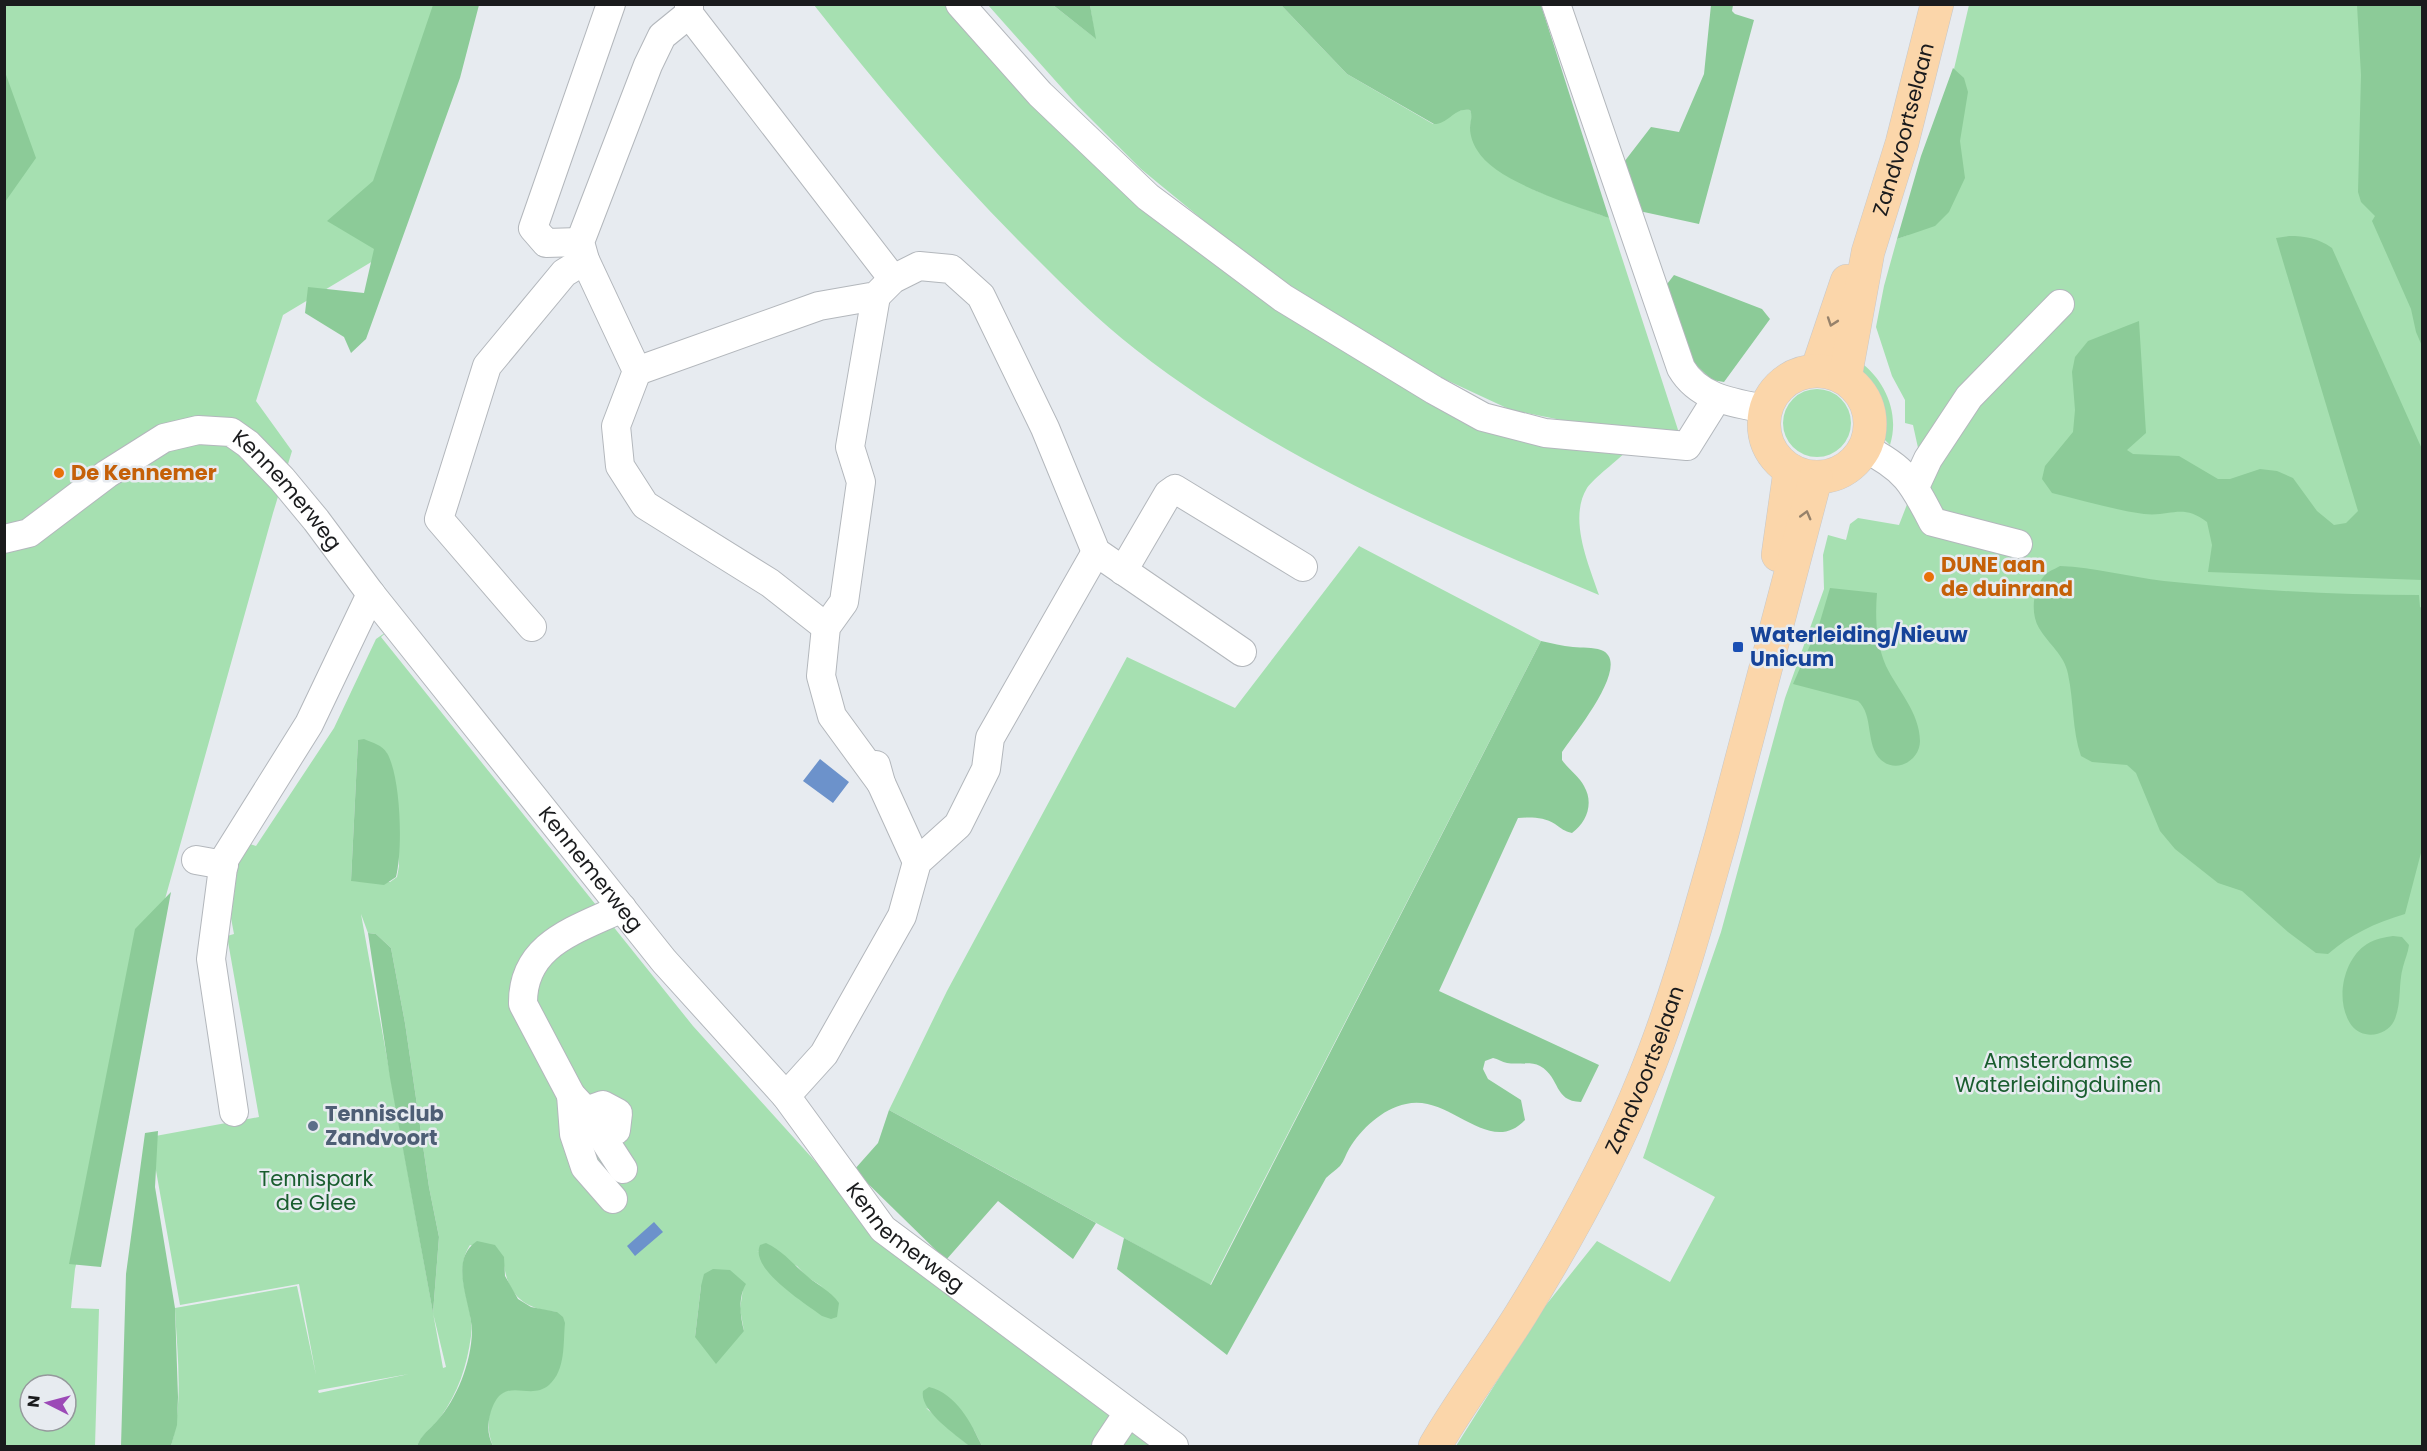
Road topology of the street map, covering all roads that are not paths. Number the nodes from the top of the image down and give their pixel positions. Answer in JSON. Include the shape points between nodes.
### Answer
{"nodes":[{"id":1,"x":611,"y":4,"type":"edge"},
{"id":2,"x":960,"y":4,"type":"edge"},
{"id":3,"x":1556,"y":4,"type":"edge"},
{"id":4,"x":1937,"y":4,"type":"edge"},
{"id":5,"x":689,"y":9,"type":"edge"},
{"id":6,"x":582,"y":251,"type":"junction"},
{"id":7,"x":885,"y":288,"type":"junction"},
{"id":8,"x":2060,"y":304,"type":"dead end"},
{"id":9,"x":637,"y":371,"type":"junction"},
{"id":10,"x":1831,"y":374,"type":"junction"},
{"id":11,"x":1717,"y":398,"type":"junction"},
{"id":12,"x":1766,"y":409,"type":"junction"},
{"id":13,"x":1864,"y":448,"type":"junction"},
{"id":14,"x":1803,"y":474,"type":"junction"},
{"id":15,"x":1916,"y":487,"type":"junction"},
{"id":16,"x":4,"y":539,"type":"edge"},
{"id":17,"x":2018,"y":544,"type":"dead end"},
{"id":18,"x":1096,"y":552,"type":"junction"},
{"id":19,"x":1303,"y":567,"type":"dead end"},
{"id":20,"x":1123,"y":571,"type":"junction"},
{"id":21,"x":371,"y":594,"type":"junction"},
{"id":22,"x":532,"y":627,"type":"dead end"},
{"id":23,"x":826,"y":627,"type":"junction"},
{"id":24,"x":1242,"y":652,"type":"dead end"},
{"id":25,"x":917,"y":862,"type":"junction"},
{"id":26,"x":622,"y":908,"type":"junction"},
{"id":27,"x":786,"y":1096,"type":"junction"},
{"id":28,"x":579,"y":1103,"type":"junction"},
{"id":29,"x":234,"y":1112,"type":"dead end"},
{"id":30,"x":623,"y":1169,"type":"dead end"},
{"id":31,"x":613,"y":1199,"type":"dead end"},
{"id":32,"x":1128,"y":1413,"type":"junction"},
{"id":33,"x":1454,"y":1414,"type":"junction"},
{"id":34,"x":1106,"y":1446,"type":"edge"},
{"id":35,"x":1174,"y":1446,"type":"edge"},
{"id":36,"x":1421,"y":1446,"type":"edge"},
{"id":37,"x":1435,"y":1446,"type":"edge"}],
"edges":[{"from":1,"to":6,"type":"street","via":[[533,228],[546,243]]},
{"from":2,"to":11,"type":"street","via":[[1040,94],[1148,197],[1282,298],[1483,417],[1545,433],[1687,446]]},
{"from":3,"to":11,"type":"street","via":[[1681,368],[1701,391]]},
{"from":4,"to":10,"type":"main road","name":"Zandvoortselaan","via":[[1902,143]]},
{"from":5,"to":6,"type":"street","via":[[662,36],[648,65]]},
{"from":5,"to":7,"type":"street"},
{"from":6,"to":9,"type":"street"},
{"from":6,"to":22,"type":"street","via":[[487,366],[439,519]]},
{"from":7,"to":9,"type":"street","via":[[819,306]]},
{"from":7,"to":18,"type":"street","via":[[919,266],[951,269],[981,296],[1045,428]]},
{"from":7,"to":23,"type":"street","via":[[850,447],[861,482],[844,602]]},
{"from":8,"to":15,"type":"street","via":[[1969,397],[1928,459]]},
{"from":9,"to":23,"type":"street","via":[[616,426],[620,466],[645,505],[770,583]]},
{"from":10,"to":12,"type":"main road","via":[[1802,373],[1789,379],[1774,392]]},
{"from":10,"to":13,"type":"main road","via":[[1862,396],[1868,409],[1870,430]]},
{"from":11,"to":12,"type":"street"},
{"from":12,"to":14,"type":"main road","via":[[1764,427],[1771,452],[1780,462]]},
{"from":13,"to":14,"type":"main road","via":[[1854,462],[1835,474]]},
{"from":13,"to":15,"type":"street","via":[[1889,460]]},
{"from":14,"to":33,"type":"main road","name":"Zandvoortselaan","via":[[1760,694],[1674,998],[1645,1077],[1558,1253]]},
{"from":15,"to":17,"type":"street","via":[[1933,522]]},
{"from":16,"to":21,"type":"street","name":"Kennemerweg","via":[[29,533],[107,474],[164,438],[198,430],[231,432],[248,444],[316,520]]},
{"from":18,"to":20,"type":"street"},
{"from":18,"to":25,"type":"street","via":[[990,738],[986,769],[958,825]]},
{"from":19,"to":20,"type":"street","via":[[1175,489],[1168,494]]},
{"from":20,"to":24,"type":"street"},
{"from":21,"to":26,"type":"street","name":"Kennemerweg"},
{"from":21,"to":29,"type":"street","via":[[309,724],[224,860],[210,863],[211,959]]},
{"from":23,"to":25,"type":"street","via":[[821,676],[832,716],[854,721],[870,747],[880,783]]},
{"from":25,"to":27,"type":"street","via":[[902,916],[824,1054]]},
{"from":26,"to":27,"type":"street","name":"Kennemerweg","via":[[664,961]]},
{"from":26,"to":28,"type":"street","via":[[559,937],[530,966],[523,988],[523,1004]]},
{"from":27,"to":32,"type":"street","name":"Kennemerweg","via":[[883,1228]]},
{"from":28,"to":30,"type":"street","via":[[603,1105],[618,1113],[616,1130],[601,1135]]},
{"from":28,"to":31,"type":"street","via":[[573,1134],[585,1167]]},
{"from":32,"to":34,"type":"street"},
{"from":32,"to":35,"type":"street","name":"Kennemerweg"},
{"from":33,"to":36,"type":"main road","name":"Zandvoortselaan"},
{"from":33,"to":37,"type":"main road","name":"Zandvoortselaan"}]}
